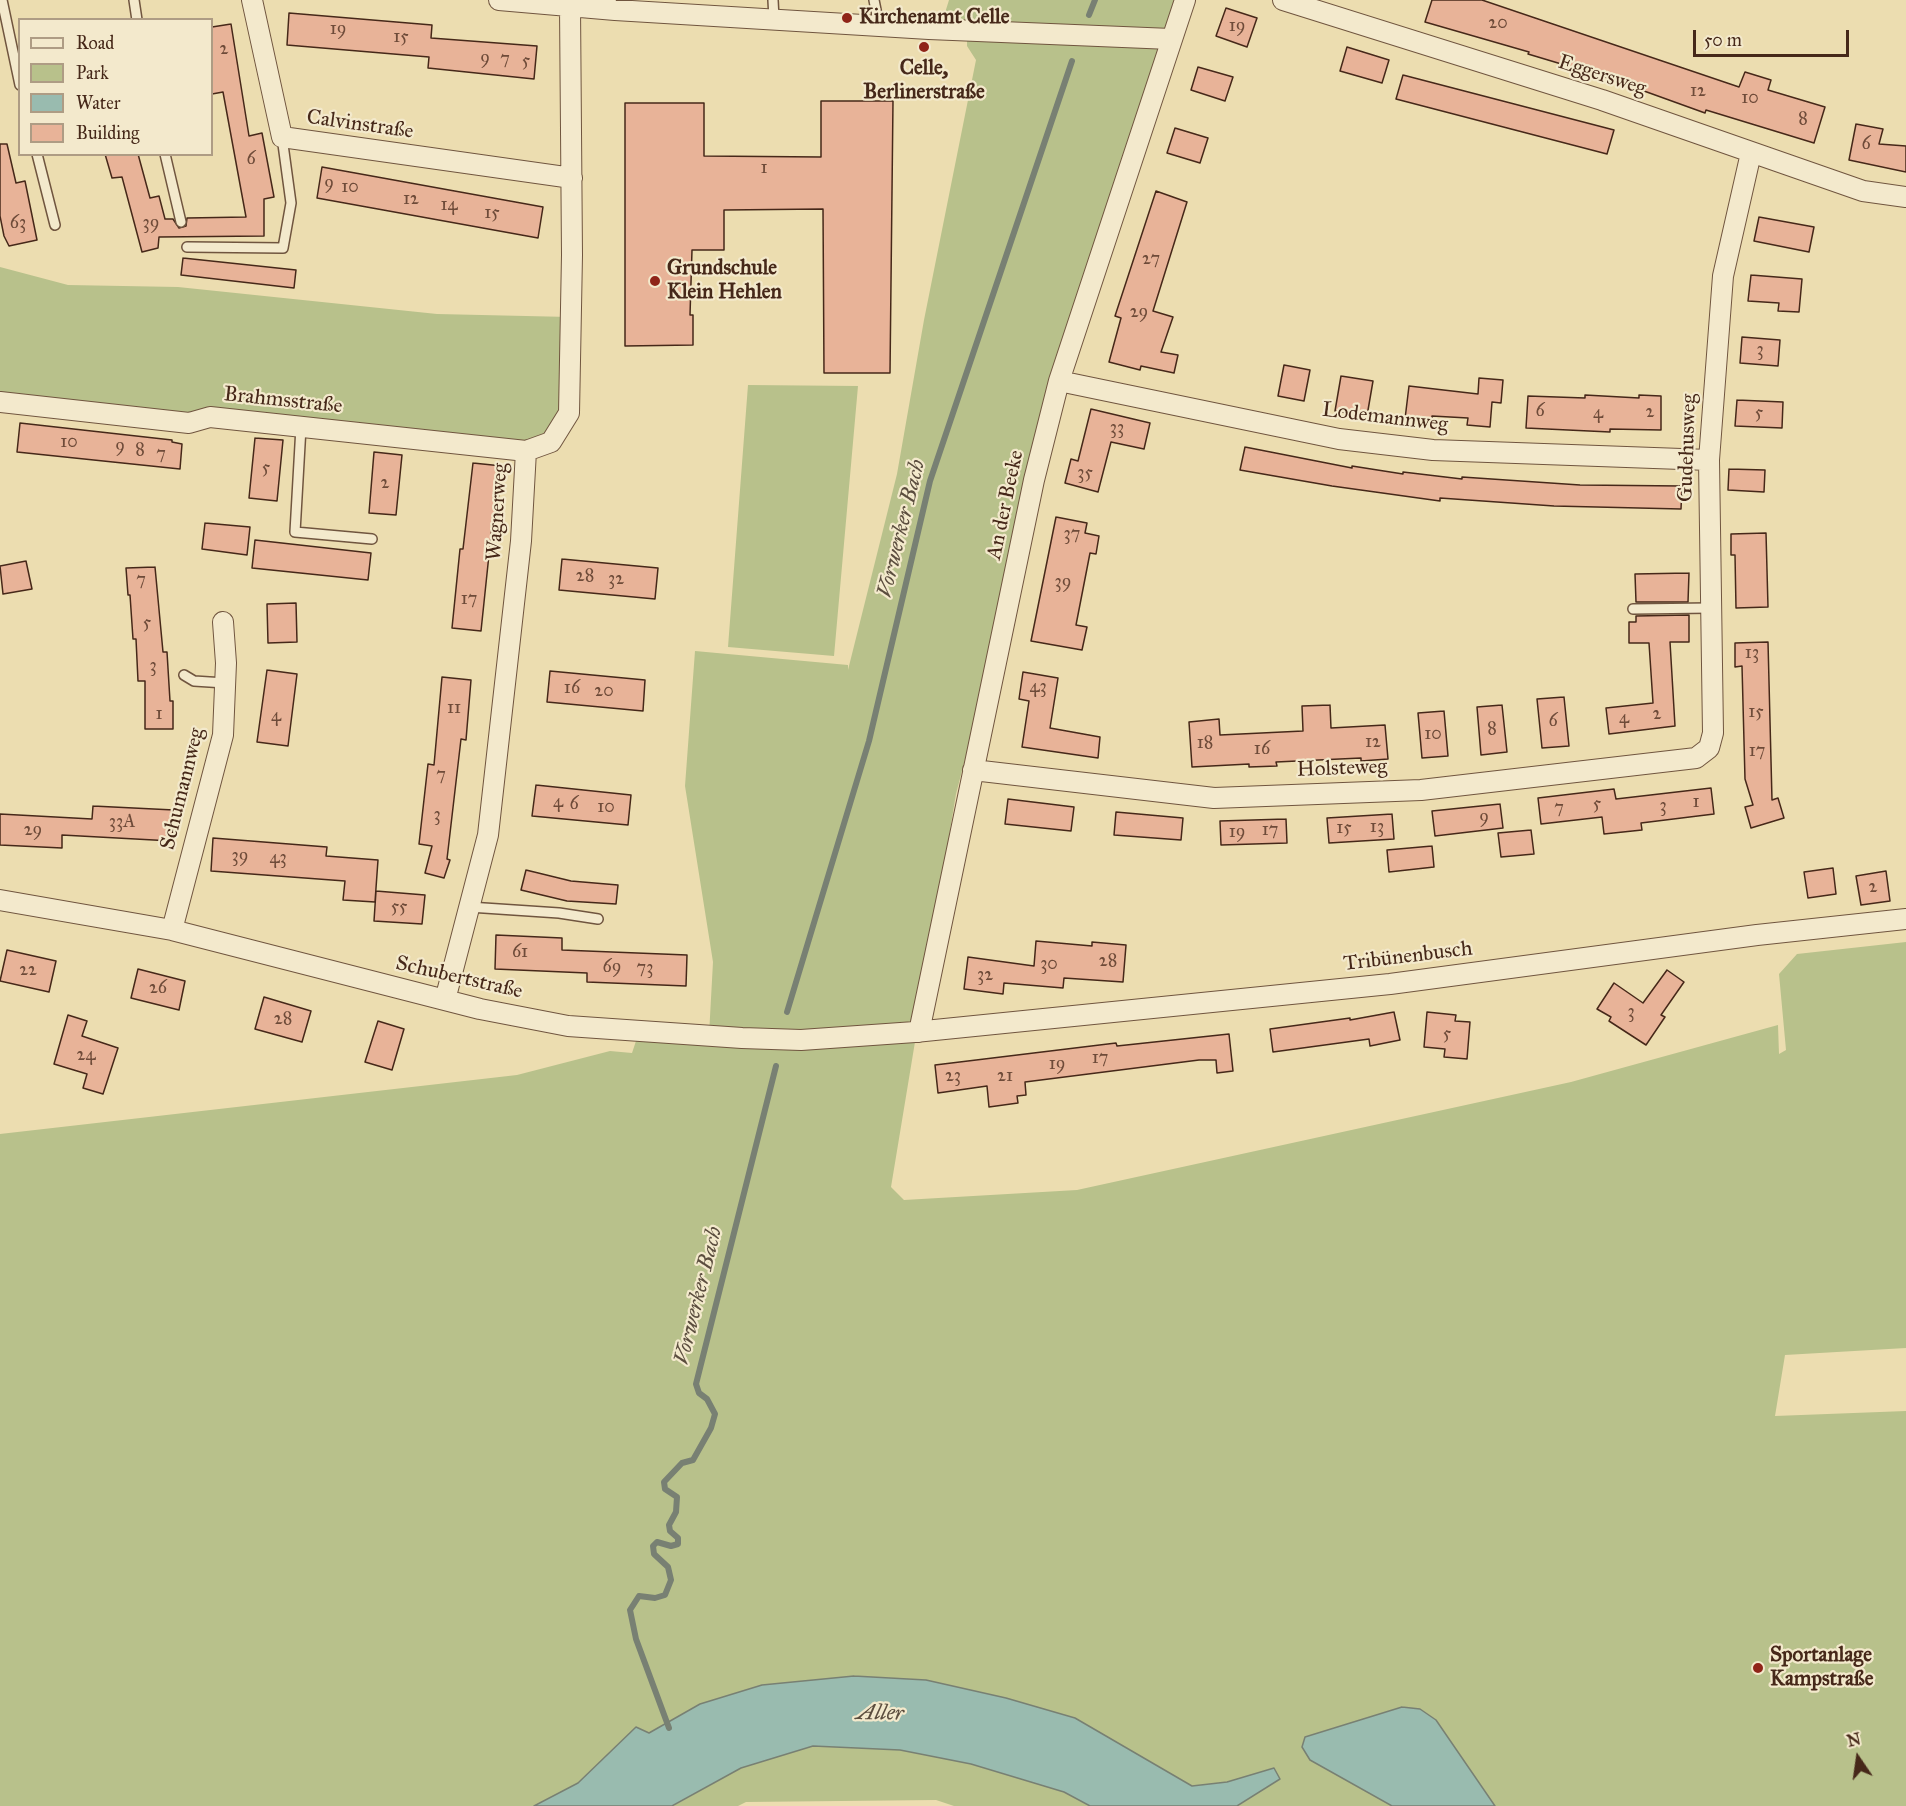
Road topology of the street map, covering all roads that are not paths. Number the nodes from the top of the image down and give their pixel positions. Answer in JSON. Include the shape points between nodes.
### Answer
{"nodes":[{"id":1,"x":2,"y":0,"type":"edge"},
{"id":2,"x":134,"y":0,"type":"edge"},
{"id":3,"x":252,"y":0,"type":"edge"},
{"id":4,"x":499,"y":0,"type":"edge"},
{"id":5,"x":874,"y":0,"type":"edge"},
{"id":6,"x":1185,"y":0,"type":"edge"},
{"id":7,"x":1283,"y":0,"type":"edge"},
{"id":8,"x":615,"y":5,"type":"edge"},
{"id":9,"x":570,"y":7,"type":"junction"},
{"id":10,"x":774,"y":10,"type":"edge"},
{"id":11,"x":137,"y":18,"type":"edge"},
{"id":12,"x":879,"y":25,"type":"junction"},
{"id":13,"x":1171,"y":39,"type":"junction"},
{"id":14,"x":18,"y":76,"type":"edge"},
{"id":15,"x":282,"y":137,"type":"junction"},
{"id":16,"x":1751,"y":153,"type":"junction"},
{"id":17,"x":38,"y":156,"type":"edge"},
{"id":18,"x":165,"y":156,"type":"edge"},
{"id":19,"x":572,"y":178,"type":"junction"},
{"id":20,"x":1906,"y":197,"type":"edge"},
{"id":21,"x":181,"y":222,"type":"dead end"},
{"id":22,"x":55,"y":225,"type":"dead end"},
{"id":23,"x":187,"y":247,"type":"dead end"},
{"id":24,"x":1059,"y":381,"type":"junction"},
{"id":25,"x":0,"y":402,"type":"edge"},
{"id":26,"x":301,"y":427,"type":"junction"},
{"id":27,"x":526,"y":451,"type":"junction"},
{"id":28,"x":1709,"y":460,"type":"junction"},
{"id":29,"x":372,"y":538,"type":"dead end"},
{"id":30,"x":1710,"y":608,"type":"junction"},
{"id":31,"x":1633,"y":609,"type":"dead end"},
{"id":32,"x":223,"y":622,"type":"dead end"},
{"id":33,"x":184,"y":675,"type":"dead end"},
{"id":34,"x":225,"y":683,"type":"junction"},
{"id":35,"x":1708,"y":748,"type":"joint"},
{"id":36,"x":973,"y":770,"type":"junction"},
{"id":37,"x":0,"y":900,"type":"edge"},
{"id":38,"x":469,"y":907,"type":"junction"},
{"id":39,"x":598,"y":919,"type":"dead end"},
{"id":40,"x":1906,"y":919,"type":"edge"},
{"id":41,"x":172,"y":930,"type":"junction"},
{"id":42,"x":445,"y":1000,"type":"junction"},
{"id":43,"x":917,"y":1032,"type":"junction"}],
"edges":[{"from":1,"to":14,"type":"lane"},
{"from":2,"to":11,"type":"lane"},
{"from":3,"to":15,"type":"street","name":"Calvinstraße"},
{"from":4,"to":9,"type":"street"},
{"from":5,"to":12,"type":"lane"},
{"from":6,"to":13,"type":"street","name":"An der Beeke"},
{"from":7,"to":16,"type":"street","name":"Eggersweg","via":[[1602,100]]},
{"from":8,"to":9,"type":"street"},
{"from":8,"to":10,"type":"street"},
{"from":9,"to":19,"type":"street","name":"Wagnerweg"},
{"from":10,"to":12,"type":"street"},
{"from":12,"to":13,"type":"street"},
{"from":13,"to":24,"type":"street","name":"An der Beeke"},
{"from":15,"to":19,"type":"street","name":"Calvinstraße"},
{"from":15,"to":23,"type":"lane","via":[[291,203],[283,248]]},
{"from":16,"to":20,"type":"street","name":"Eggersweg","via":[[1863,191]]},
{"from":16,"to":28,"type":"street","name":"Gudehusweg","via":[[1723,276]]},
{"from":17,"to":22,"type":"lane"},
{"from":18,"to":21,"type":"lane"},
{"from":19,"to":27,"type":"street","name":"Wagnerweg","via":[[568,413],[551,442]]},
{"from":24,"to":28,"type":"street","name":"Lodemannweg","via":[[1339,439],[1433,450]]},
{"from":24,"to":36,"type":"street","name":"An der Beeke","via":[[1034,480]]},
{"from":25,"to":26,"type":"street","name":"Brahmsstraße","via":[[189,423],[210,417]]},
{"from":26,"to":27,"type":"street","name":"Brahmsstraße"},
{"from":26,"to":29,"type":"lane","via":[[295,532]]},
{"from":27,"to":38,"type":"street","name":"Wagnerweg","via":[[521,540],[488,835]]},
{"from":28,"to":30,"type":"street","name":"Gudehusweg"},
{"from":30,"to":31,"type":"lane"},
{"from":30,"to":35,"type":"street","name":"Gudehusweg","via":[[1713,733]]},
{"from":32,"to":34,"type":"street","name":"Schumannweg"},
{"from":33,"to":34,"type":"lane","via":[[194,681]]},
{"from":34,"to":41,"type":"street","name":"Schumannweg","via":[[223,735]]},
{"from":35,"to":36,"type":"street","name":"Holsteweg","via":[[1696,758],[1421,790],[1214,798]]},
{"from":36,"to":43,"type":"street","name":"An der Beeke"},
{"from":37,"to":41,"type":"street","name":"Schubertstraße"},
{"from":38,"to":39,"type":"lane"},
{"from":38,"to":42,"type":"street","name":"Wagnerweg"},
{"from":40,"to":43,"type":"street","name":"Tribünenbusch","via":[[1390,984]]},
{"from":41,"to":42,"type":"street","name":"Schubertstraße"},
{"from":42,"to":43,"type":"street","name":"Schubertstraße","via":[[568,1026],[639,1032],[801,1040]]}]}
